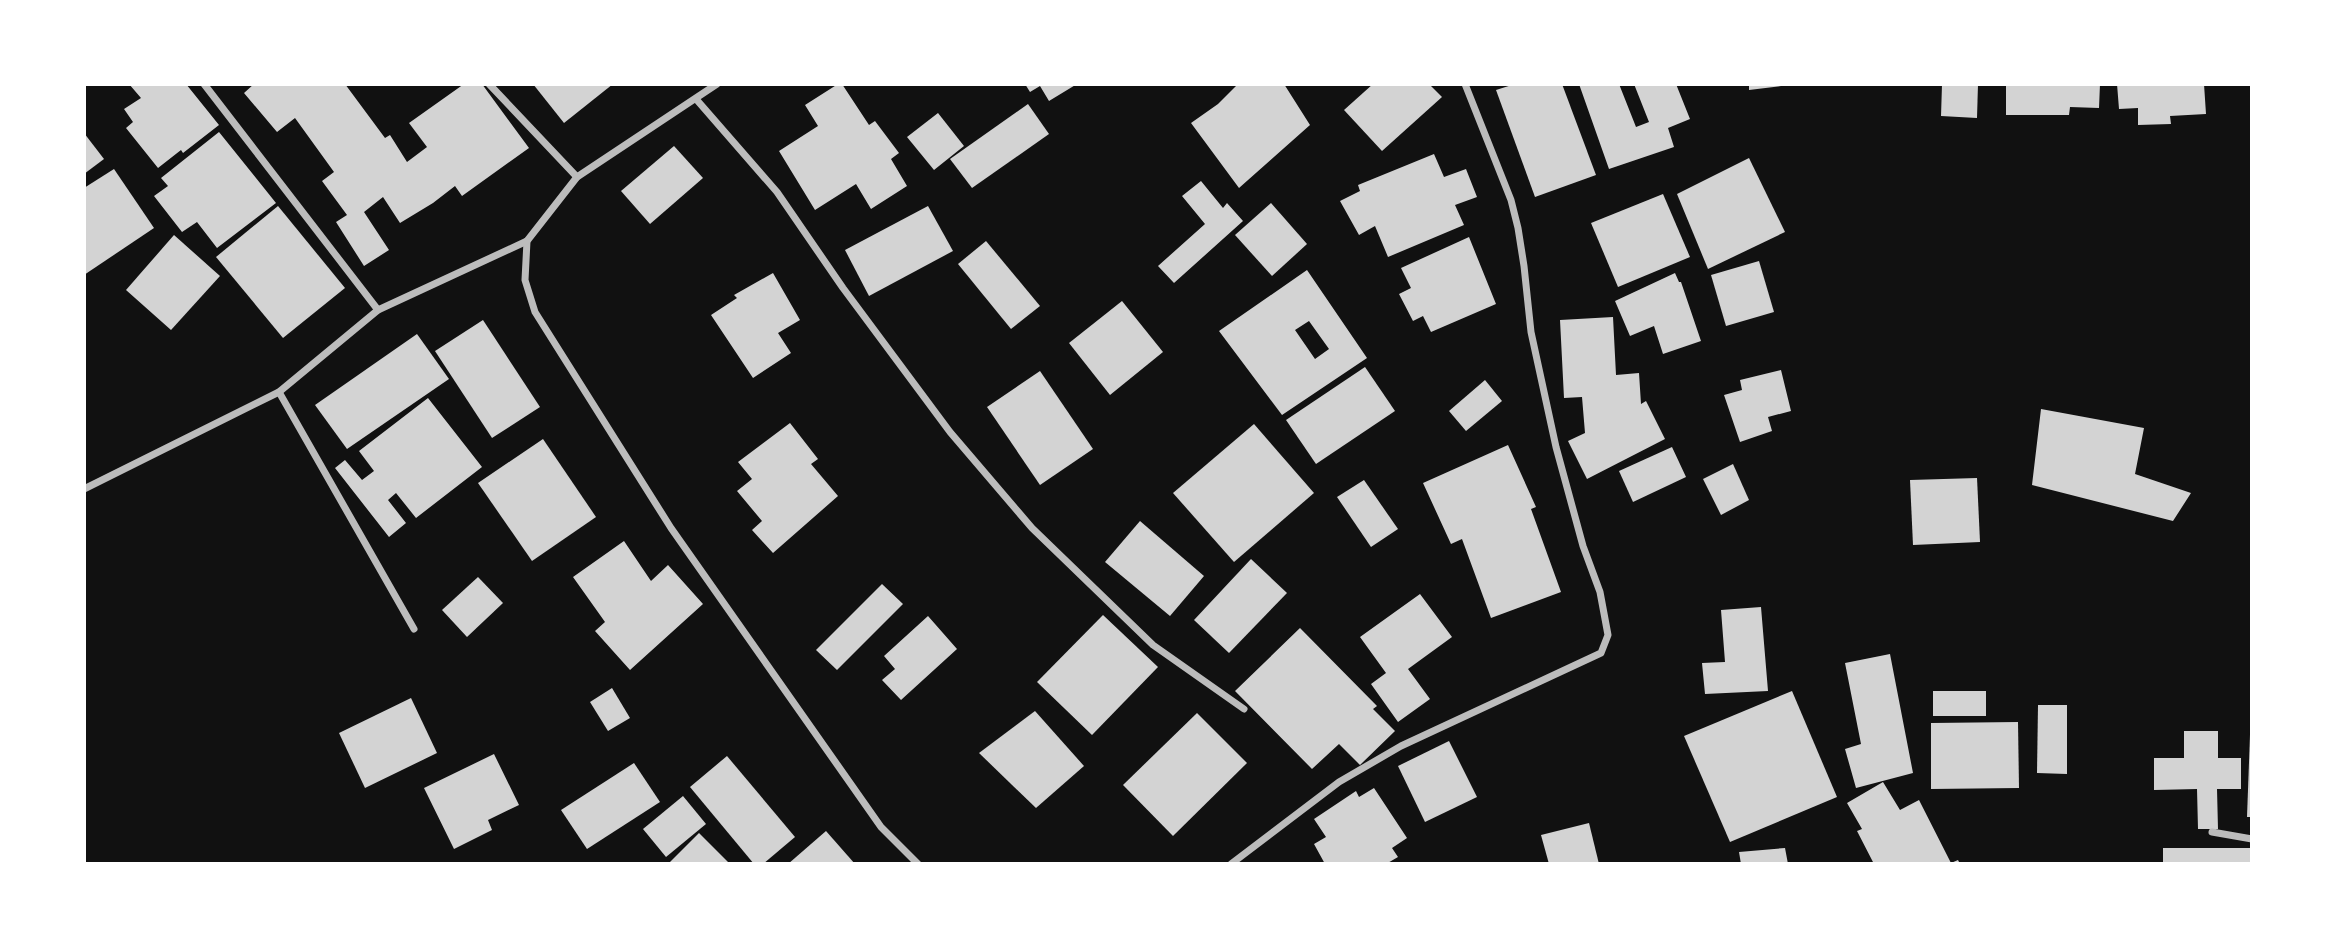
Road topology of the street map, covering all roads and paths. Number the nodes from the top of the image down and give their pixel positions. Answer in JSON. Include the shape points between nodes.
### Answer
{"nodes":[{"id":1,"x":204,"y":84,"type":"edge"},
{"id":2,"x":489,"y":84,"type":"edge"},
{"id":3,"x":716,"y":84,"type":"edge"},
{"id":4,"x":1465,"y":84,"type":"edge"},
{"id":5,"x":696,"y":99,"type":"junction"},
{"id":6,"x":577,"y":177,"type":"junction"},
{"id":7,"x":527,"y":241,"type":"junction"},
{"id":8,"x":378,"y":310,"type":"junction"},
{"id":9,"x":279,"y":392,"type":"junction"},
{"id":10,"x":84,"y":489,"type":"edge"},
{"id":11,"x":414,"y":629,"type":"dead end"},
{"id":12,"x":1244,"y":709,"type":"dead end"},
{"id":13,"x":2212,"y":832,"type":"dead end"},
{"id":14,"x":2252,"y":839,"type":"edge"},
{"id":15,"x":918,"y":864,"type":"edge"},
{"id":16,"x":1231,"y":864,"type":"edge"}],
"edges":[{"from":1,"to":8,"type":"street"},
{"from":2,"to":6,"type":"street"},
{"from":3,"to":5,"type":"street"},
{"from":4,"to":16,"type":"street","via":[[1511,200],[1531,332],[1556,447],[1600,592],[1608,635],[1601,653],[1422,734],[1339,782]]},
{"from":5,"to":6,"type":"street"},
{"from":5,"to":12,"type":"street","via":[[777,192],[950,432],[1031,528],[1153,645]]},
{"from":6,"to":7,"type":"street"},
{"from":7,"to":8,"type":"street"},
{"from":7,"to":15,"type":"street","via":[[525,280],[535,312],[663,517],[881,827]]},
{"from":8,"to":9,"type":"street"},
{"from":9,"to":10,"type":"street"},
{"from":9,"to":11,"type":"street"},
{"from":13,"to":14,"type":"street"}]}
